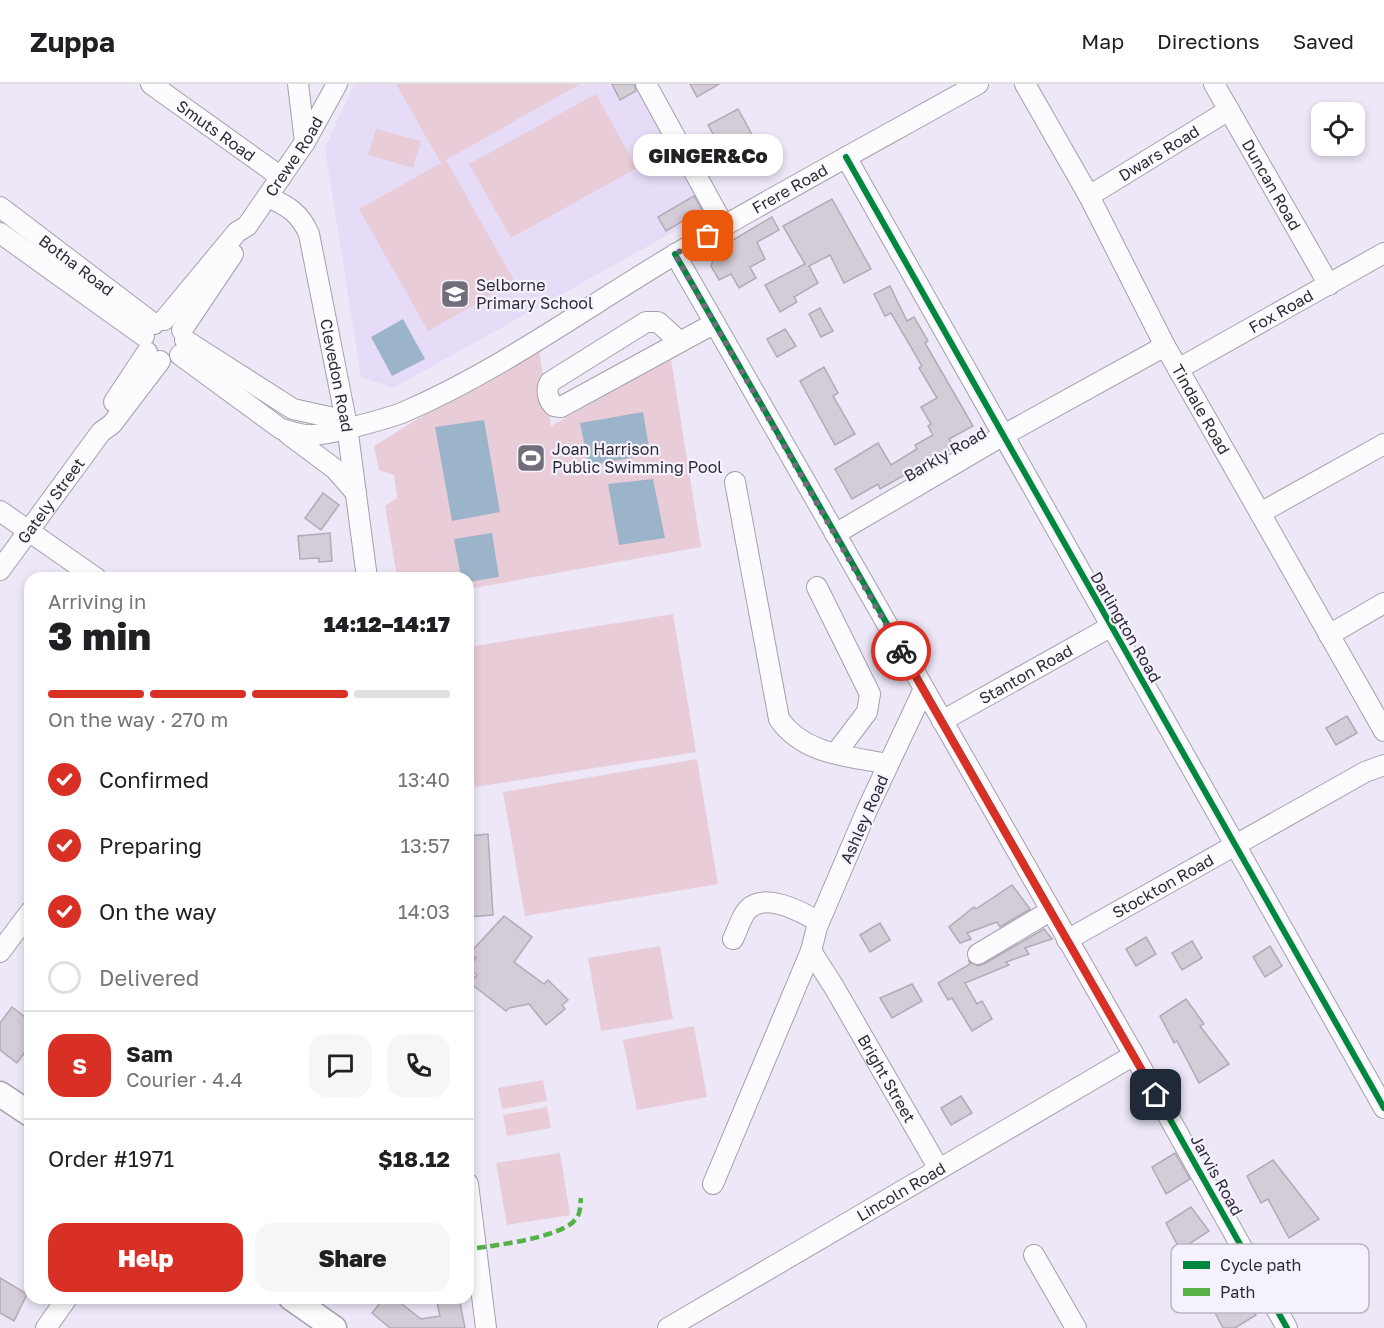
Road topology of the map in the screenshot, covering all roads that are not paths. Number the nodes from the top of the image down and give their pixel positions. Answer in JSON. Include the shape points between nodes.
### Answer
{"nodes":[{"id":1,"x":151,"y":84,"type":"edge"},
{"id":2,"x":298,"y":84,"type":"edge"},
{"id":3,"x":337,"y":84,"type":"edge"},
{"id":4,"x":978,"y":84,"type":"edge"},
{"id":5,"x":1025,"y":84,"type":"edge"},
{"id":6,"x":1214,"y":84,"type":"edge"},
{"id":7,"x":653,"y":86,"type":"edge"},
{"id":8,"x":1229,"y":110,"type":"junction"},
{"id":9,"x":305,"y":142,"type":"junction"},
{"id":10,"x":846,"y":158,"type":"junction"},
{"id":11,"x":281,"y":177,"type":"junction"},
{"id":12,"x":1089,"y":196,"type":"junction"},
{"id":13,"x":267,"y":197,"type":"junction"},
{"id":14,"x":0,"y":207,"type":"edge"},
{"id":15,"x":247,"y":226,"type":"junction"},
{"id":16,"x":724,"y":226,"type":"junction"},
{"id":17,"x":0,"y":233,"type":"edge"},
{"id":18,"x":1384,"y":253,"type":"edge"},
{"id":19,"x":675,"y":254,"type":"junction"},
{"id":20,"x":1329,"y":285,"type":"junction"},
{"id":21,"x":715,"y":323,"type":"junction"},
{"id":22,"x":154,"y":339,"type":"junction"},
{"id":23,"x":183,"y":342,"type":"junction"},
{"id":24,"x":680,"y":342,"type":"junction"},
{"id":25,"x":1164,"y":346,"type":"junction"},
{"id":26,"x":1178,"y":369,"type":"junction"},
{"id":27,"x":335,"y":426,"type":"junction"},
{"id":28,"x":281,"y":429,"type":"junction"},
{"id":29,"x":1002,"y":436,"type":"junction"},
{"id":30,"x":1384,"y":444,"type":"edge"},
{"id":31,"x":735,"y":482,"type":"dead end"},
{"id":32,"x":356,"y":493,"type":"junction"},
{"id":33,"x":0,"y":511,"type":"edge"},
{"id":34,"x":1260,"y":513,"type":"junction"},
{"id":35,"x":28,"y":531,"type":"junction"},
{"id":36,"x":835,"y":534,"type":"junction"},
{"id":37,"x":0,"y":570,"type":"edge"},
{"id":38,"x":85,"y":572,"type":"edge"},
{"id":39,"x":367,"y":572,"type":"edge"},
{"id":40,"x":817,"y":587,"type":"dead end"},
{"id":41,"x":1384,"y":603,"type":"edge"},
{"id":42,"x":1110,"y":627,"type":"junction"},
{"id":43,"x":1329,"y":635,"type":"junction"},
{"id":44,"x":924,"y":689,"type":"junction"},
{"id":45,"x":942,"y":721,"type":"junction"},
{"id":46,"x":1384,"y":731,"type":"edge"},
{"id":47,"x":836,"y":753,"type":"junction"},
{"id":48,"x":888,"y":764,"type":"junction"},
{"id":49,"x":1384,"y":765,"type":"edge"},
{"id":50,"x":1234,"y":844,"type":"junction"},
{"id":51,"x":1050,"y":911,"type":"junction"},
{"id":52,"x":24,"y":918,"type":"edge"},
{"id":53,"x":24,"y":922,"type":"edge"},
{"id":54,"x":819,"y":922,"type":"junction"},
{"id":55,"x":0,"y":926,"type":"edge"},
{"id":56,"x":733,"y":939,"type":"dead end"},
{"id":57,"x":1067,"y":940,"type":"junction"},
{"id":58,"x":811,"y":951,"type":"junction"},
{"id":59,"x":0,"y":952,"type":"edge"},
{"id":60,"x":978,"y":954,"type":"dead end"},
{"id":61,"x":1134,"y":1055,"type":"junction"},
{"id":62,"x":0,"y":1094,"type":"edge"},
{"id":63,"x":1384,"y":1108,"type":"edge"},
{"id":64,"x":24,"y":1110,"type":"edge"},
{"id":65,"x":939,"y":1169,"type":"junction"},
{"id":66,"x":712,"y":1184,"type":"dead end"},
{"id":67,"x":474,"y":1232,"type":"edge"},
{"id":68,"x":1240,"y":1244,"type":"edge"},
{"id":69,"x":1034,"y":1255,"type":"dead end"},
{"id":70,"x":64,"y":1304,"type":"edge"},
{"id":71,"x":300,"y":1304,"type":"edge"},
{"id":72,"x":1279,"y":1313,"type":"edge"},
{"id":73,"x":46,"y":1328,"type":"edge"},
{"id":74,"x":334,"y":1328,"type":"edge"},
{"id":75,"x":486,"y":1328,"type":"edge"},
{"id":76,"x":668,"y":1328,"type":"edge"},
{"id":77,"x":1076,"y":1328,"type":"edge"},
{"id":78,"x":1287,"y":1328,"type":"edge"}],
"edges":[{"from":1,"to":11,"type":"street","name":"Smuts Road"},
{"from":2,"to":9,"type":"street"},
{"from":3,"to":9,"type":"street","name":"Crewe Road"},
{"from":4,"to":10,"type":"street","name":"Frere Road"},
{"from":5,"to":12,"type":"street","name":"Tindale Road"},
{"from":6,"to":8,"type":"street","name":"Duncan Road"},
{"from":7,"to":16,"type":"street"},
{"from":8,"to":12,"type":"street","name":"Dwars Road"},
{"from":8,"to":20,"type":"street","name":"Duncan Road"},
{"from":9,"to":11,"type":"street","name":"Crewe Road"},
{"from":10,"to":16,"type":"street","name":"Frere Road"},
{"from":10,"to":29,"type":"street","name":"Darlington Road"},
{"from":11,"to":13,"type":"street","name":"Crewe Road"},
{"from":12,"to":25,"type":"street","name":"Tindale Road"},
{"from":13,"to":15,"type":"street","name":"Crewe Road"},
{"from":13,"to":27,"type":"street","name":"Clevedon Road","via":[[291,208],[309,234]]},
{"from":14,"to":22,"type":"street","name":"Botha Road"},
{"from":15,"to":22,"type":"street","name":"Crewe Road","via":[[237,232]]},
{"from":15,"to":23,"type":"street","name":"Crewe Road","via":[[245,236]]},
{"from":16,"to":19,"type":"street","name":"Frere Road"},
{"from":17,"to":22,"type":"street","name":"Botha Road"},
{"from":18,"to":20,"type":"street","name":"Fox Road"},
{"from":19,"to":21,"type":"street","name":"Jarvis Road"},
{"from":19,"to":27,"type":"street","name":"Frere Road","via":[[455,386],[401,413]]},
{"from":20,"to":26,"type":"street","name":"Fox Road"},
{"from":21,"to":24,"type":"street"},
{"from":21,"to":36,"type":"street","name":"Jarvis Road"},
{"from":22,"to":23,"type":"street"},
{"from":22,"to":23,"type":"street","via":[[174,323]]},
{"from":22,"to":35,"type":"street","name":"Gately Street","via":[[112,424],[101,432]]},
{"from":23,"to":27,"type":"street","via":[[293,409]]},
{"from":23,"to":28,"type":"street"},
{"from":24,"to":24,"type":"street","via":[[566,404],[558,407],[551,403],[547,389],[550,382],[646,322],[658,322]]},
{"from":25,"to":26,"type":"street","name":"Tindale Road"},
{"from":25,"to":29,"type":"street","name":"Barkly Road"},
{"from":26,"to":34,"type":"street","name":"Tindale Road"},
{"from":27,"to":28,"type":"street","via":[[309,436]]},
{"from":27,"to":32,"type":"street","name":"Clevedon Road"},
{"from":28,"to":32,"type":"street","via":[[335,468]]},
{"from":29,"to":36,"type":"street","name":"Barkly Road"},
{"from":29,"to":42,"type":"street","name":"Darlington Road"},
{"from":30,"to":34,"type":"street"},
{"from":31,"to":47,"type":"street","via":[[779,719],[800,741]]},
{"from":32,"to":39,"type":"street","name":"Clevedon Road"},
{"from":33,"to":35,"type":"street"},
{"from":34,"to":43,"type":"street","name":"Tindale Road"},
{"from":35,"to":37,"type":"street","name":"Gately Street"},
{"from":35,"to":38,"type":"street"},
{"from":36,"to":44,"type":"street","name":"Jarvis Road"},
{"from":40,"to":47,"type":"street","via":[[871,702]]},
{"from":41,"to":43,"type":"street"},
{"from":42,"to":45,"type":"street","name":"Stanton Road"},
{"from":42,"to":50,"type":"street","name":"Darlington Road"},
{"from":43,"to":46,"type":"street","name":"Tindale Road"},
{"from":44,"to":45,"type":"street","name":"Jarvis Road"},
{"from":44,"to":48,"type":"street","name":"Ashley Road"},
{"from":45,"to":51,"type":"street","name":"Jarvis Road"},
{"from":47,"to":48,"type":"street"},
{"from":48,"to":54,"type":"street","name":"Ashley Road"},
{"from":49,"to":50,"type":"street","name":"Stockton Road"},
{"from":50,"to":57,"type":"street","name":"Stockton Road"},
{"from":50,"to":63,"type":"street","name":"Darlington Road"},
{"from":51,"to":57,"type":"street","name":"Jarvis Road"},
{"from":51,"to":60,"type":"street"},
{"from":52,"to":55,"type":"street"},
{"from":53,"to":59,"type":"street"},
{"from":54,"to":56,"type":"street","via":[[783,903],[752,906]]},
{"from":54,"to":58,"type":"street","name":"Ashley Road"},
{"from":57,"to":61,"type":"street","name":"Jarvis Road"},
{"from":58,"to":65,"type":"street","name":"Bright Street"},
{"from":58,"to":66,"type":"street","name":"Ashley Road"},
{"from":61,"to":65,"type":"street","name":"Lincoln Road"},
{"from":61,"to":68,"type":"street","name":"Jarvis Road"},
{"from":62,"to":64,"type":"main road"},
{"from":65,"to":76,"type":"street","name":"Lincoln Road"},
{"from":67,"to":75,"type":"street"},
{"from":69,"to":77,"type":"street"},
{"from":70,"to":73,"type":"street"},
{"from":71,"to":74,"type":"main road"},
{"from":72,"to":78,"type":"street","name":"Jarvis Road"}]}
